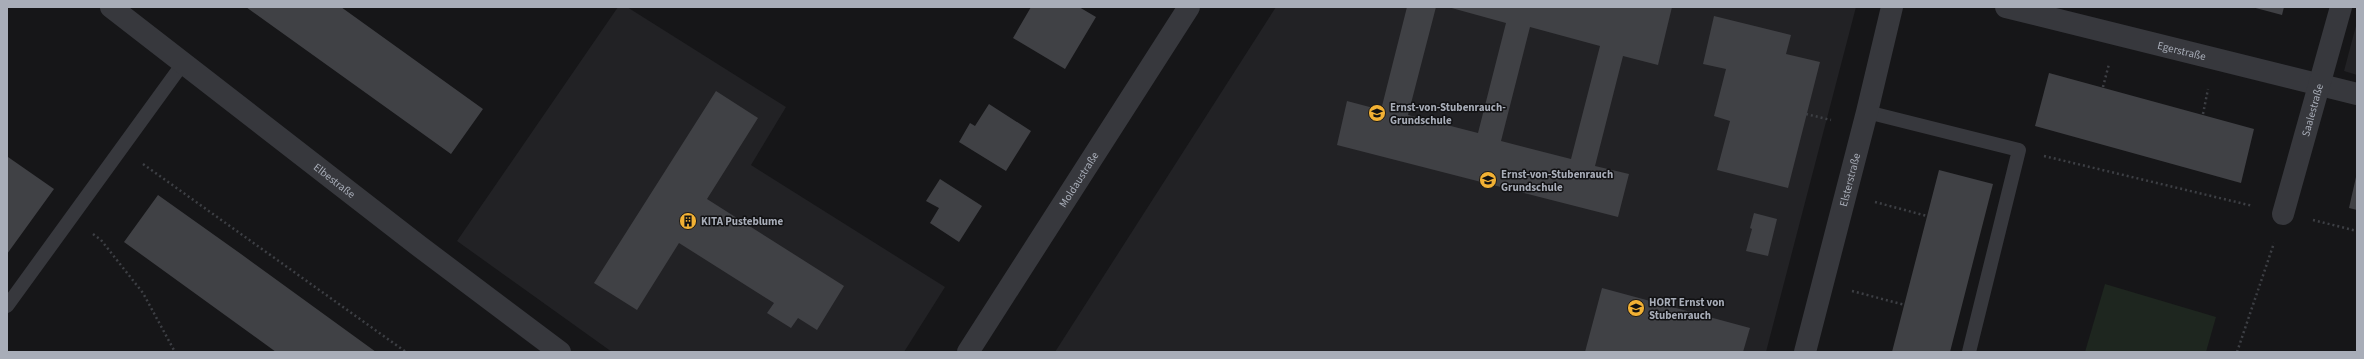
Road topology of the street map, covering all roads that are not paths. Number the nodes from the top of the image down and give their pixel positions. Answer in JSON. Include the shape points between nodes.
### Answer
{"nodes":[{"id":1,"x":111,"y":7,"type":"edge"},
{"id":2,"x":1189,"y":7,"type":"edge"},
{"id":3,"x":1892,"y":7,"type":"edge"},
{"id":4,"x":2006,"y":7,"type":"edge"},
{"id":5,"x":2341,"y":7,"type":"edge"},
{"id":6,"x":184,"y":62,"type":"junction"},
{"id":7,"x":2320,"y":84,"type":"junction"},
{"id":8,"x":2357,"y":94,"type":"edge"},
{"id":9,"x":1867,"y":112,"type":"junction"},
{"id":10,"x":2283,"y":214,"type":"road end"},
{"id":11,"x":7,"y":306,"type":"edge"},
{"id":12,"x":560,"y":352,"type":"edge"},
{"id":13,"x":968,"y":352,"type":"edge"},
{"id":14,"x":1805,"y":352,"type":"edge"},
{"id":15,"x":1969,"y":352,"type":"edge"}],
"edges":[{"from":1,"to":6,"type":"street","name":"Elbestraße"},
{"from":2,"to":13,"type":"street","name":"Moldaustraße"},
{"from":3,"to":9,"type":"street","name":"Elsterstraße"},
{"from":4,"to":7,"type":"street","name":"Egerstraße"},
{"from":5,"to":7,"type":"street","name":"Saalestraße"},
{"from":6,"to":11,"type":"lane"},
{"from":6,"to":12,"type":"street","name":"Elbestraße","via":[[419,246]]},
{"from":7,"to":8,"type":"street","name":"Egerstraße"},
{"from":7,"to":10,"type":"street","name":"Saalestraße"},
{"from":9,"to":14,"type":"street","name":"Elsterstraße"},
{"from":9,"to":15,"type":"lane","via":[[2019,150]]}]}
